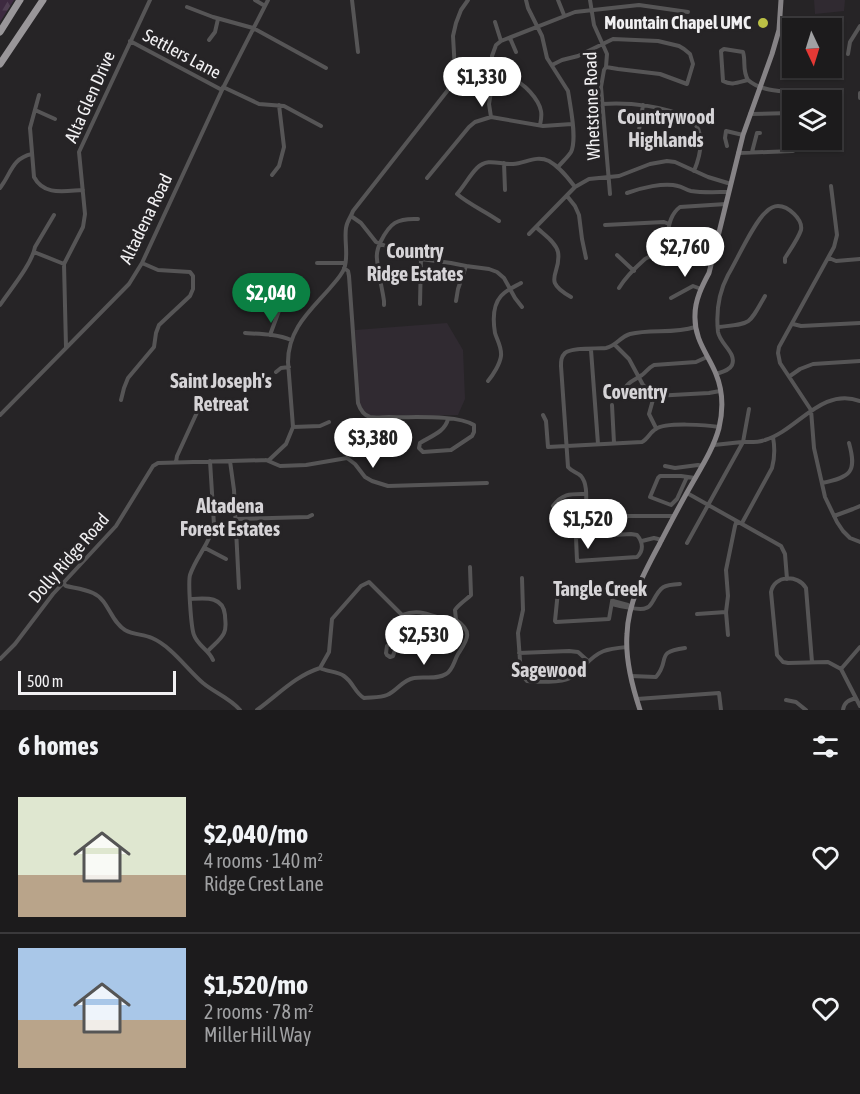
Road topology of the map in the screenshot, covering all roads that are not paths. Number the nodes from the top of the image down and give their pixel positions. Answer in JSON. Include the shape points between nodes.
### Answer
{"nodes":[{"id":1,"x":20,"y":0,"type":"edge"},
{"id":2,"x":43,"y":0,"type":"edge"},
{"id":3,"x":150,"y":0,"type":"edge"},
{"id":4,"x":255,"y":0,"type":"edge"},
{"id":5,"x":268,"y":0,"type":"edge"},
{"id":6,"x":352,"y":0,"type":"edge"},
{"id":7,"x":468,"y":0,"type":"edge"},
{"id":8,"x":526,"y":0,"type":"edge"},
{"id":9,"x":558,"y":0,"type":"edge"},
{"id":10,"x":590,"y":0,"type":"edge"},
{"id":11,"x":781,"y":0,"type":"edge"},
{"id":12,"x":265,"y":6,"type":"junction"},
{"id":13,"x":187,"y":7,"type":"dead end"},
{"id":14,"x":591,"y":10,"type":"junction"},
{"id":15,"x":688,"y":12,"type":"dead end"},
{"id":16,"x":564,"y":15,"type":"junction"},
{"id":17,"x":218,"y":19,"type":"junction"},
{"id":18,"x":495,"y":22,"type":"dead end"},
{"id":19,"x":860,"y":26,"type":"edge"},
{"id":20,"x":538,"y":27,"type":"junction"},
{"id":21,"x":253,"y":28,"type":"junction"},
{"id":22,"x":0,"y":32,"type":"edge"},
{"id":23,"x":510,"y":38,"type":"junction"},
{"id":24,"x":208,"y":40,"type":"dead end"},
{"id":25,"x":130,"y":41,"type":"junction"},
{"id":26,"x":501,"y":41,"type":"junction"},
{"id":27,"x":603,"y":43,"type":"junction"},
{"id":28,"x":358,"y":52,"type":"dead end"},
{"id":29,"x":516,"y":52,"type":"dead end"},
{"id":30,"x":849,"y":54,"type":"dead end"},
{"id":31,"x":0,"y":64,"type":"edge"},
{"id":32,"x":552,"y":65,"type":"junction"},
{"id":33,"x":606,"y":66,"type":"junction"},
{"id":34,"x":326,"y":68,"type":"dead end"},
{"id":35,"x":493,"y":80,"type":"junction"},
{"id":36,"x":748,"y":80,"type":"junction"},
{"id":37,"x":760,"y":86,"type":"junction"},
{"id":38,"x":222,"y":88,"type":"junction"},
{"id":39,"x":782,"y":91,"type":"edge"},
{"id":40,"x":860,"y":93,"type":"edge"},
{"id":41,"x":39,"y":95,"type":"dead end"},
{"id":42,"x":860,"y":98,"type":"edge"},
{"id":43,"x":602,"y":104,"type":"junction"},
{"id":44,"x":279,"y":105,"type":"junction"},
{"id":45,"x":643,"y":105,"type":"junction"},
{"id":46,"x":35,"y":110,"type":"junction"},
{"id":47,"x":782,"y":112,"type":"edge"},
{"id":48,"x":749,"y":114,"type":"junction"},
{"id":49,"x":491,"y":117,"type":"junction"},
{"id":50,"x":55,"y":118,"type":"dead end"},
{"id":51,"x":572,"y":124,"type":"junction"},
{"id":52,"x":540,"y":125,"type":"junction"},
{"id":53,"x":321,"y":126,"type":"dead end"},
{"id":54,"x":639,"y":130,"type":"dead end"},
{"id":55,"x":760,"y":133,"type":"dead end"},
{"id":56,"x":743,"y":135,"type":"junction"},
{"id":57,"x":727,"y":146,"type":"dead end"},
{"id":58,"x":782,"y":151,"type":"joint"},
{"id":59,"x":793,"y":151,"type":"dead end"},
{"id":60,"x":752,"y":152,"type":"junction"},
{"id":61,"x":738,"y":153,"type":"junction"},
{"id":62,"x":32,"y":154,"type":"junction"},
{"id":63,"x":504,"y":163,"type":"junction"},
{"id":64,"x":558,"y":167,"type":"junction"},
{"id":65,"x":694,"y":171,"type":"junction"},
{"id":66,"x":272,"y":175,"type":"dead end"},
{"id":67,"x":609,"y":177,"type":"junction"},
{"id":68,"x":427,"y":178,"type":"dead end"},
{"id":69,"x":731,"y":183,"type":"junction"},
{"id":70,"x":831,"y":186,"type":"dead end"},
{"id":71,"x":0,"y":188,"type":"edge"},
{"id":72,"x":576,"y":188,"type":"junction"},
{"id":73,"x":83,"y":190,"type":"junction"},
{"id":74,"x":505,"y":190,"type":"dead end"},
{"id":75,"x":627,"y":192,"type":"dead end"},
{"id":76,"x":729,"y":192,"type":"junction"},
{"id":77,"x":610,"y":194,"type":"dead end"},
{"id":78,"x":567,"y":196,"type":"junction"},
{"id":79,"x":726,"y":204,"type":"junction"},
{"id":80,"x":54,"y":215,"type":"dead end"},
{"id":81,"x":351,"y":216,"type":"junction"},
{"id":82,"x":418,"y":219,"type":"dead end"},
{"id":83,"x":499,"y":221,"type":"dead end"},
{"id":84,"x":669,"y":224,"type":"junction"},
{"id":85,"x":605,"y":225,"type":"dead end"},
{"id":86,"x":536,"y":227,"type":"junction"},
{"id":87,"x":529,"y":234,"type":"dead end"},
{"id":88,"x":380,"y":244,"type":"junction"},
{"id":89,"x":34,"y":252,"type":"junction"},
{"id":90,"x":617,"y":255,"type":"dead end"},
{"id":91,"x":586,"y":258,"type":"dead end"},
{"id":92,"x":829,"y":258,"type":"junction"},
{"id":93,"x":421,"y":259,"type":"junction"},
{"id":94,"x":860,"y":259,"type":"edge"},
{"id":95,"x":785,"y":262,"type":"dead end"},
{"id":96,"x":142,"y":263,"type":"junction"},
{"id":97,"x":317,"y":263,"type":"dead end"},
{"id":98,"x":64,"y":264,"type":"junction"},
{"id":99,"x":345,"y":266,"type":"junction"},
{"id":100,"x":466,"y":266,"type":"junction"},
{"id":101,"x":634,"y":271,"type":"junction"},
{"id":102,"x":290,"y":281,"type":"dead end"},
{"id":103,"x":521,"y":283,"type":"dead end"},
{"id":104,"x":619,"y":288,"type":"dead end"},
{"id":105,"x":510,"y":289,"type":"junction"},
{"id":106,"x":701,"y":289,"type":"junction"},
{"id":107,"x":765,"y":296,"type":"dead end"},
{"id":108,"x":571,"y":297,"type":"dead end"},
{"id":109,"x":670,"y":298,"type":"dead end"},
{"id":110,"x":456,"y":301,"type":"dead end"},
{"id":111,"x":420,"y":304,"type":"dead end"},
{"id":112,"x":0,"y":305,"type":"edge"},
{"id":113,"x":384,"y":305,"type":"dead end"},
{"id":114,"x":522,"y":307,"type":"dead end"},
{"id":115,"x":860,"y":323,"type":"edge"},
{"id":116,"x":793,"y":324,"type":"junction"},
{"id":117,"x":695,"y":327,"type":"junction"},
{"id":118,"x":719,"y":327,"type":"junction"},
{"id":119,"x":245,"y":333,"type":"dead end"},
{"id":120,"x":270,"y":335,"type":"junction"},
{"id":121,"x":291,"y":340,"type":"junction"},
{"id":122,"x":615,"y":345,"type":"junction"},
{"id":123,"x":66,"y":348,"type":"junction"},
{"id":124,"x":591,"y":350,"type":"junction"},
{"id":125,"x":707,"y":357,"type":"junction"},
{"id":126,"x":860,"y":361,"type":"edge"},
{"id":127,"x":289,"y":367,"type":"junction"},
{"id":128,"x":276,"y":372,"type":"dead end"},
{"id":129,"x":716,"y":374,"type":"junction"},
{"id":130,"x":639,"y":376,"type":"junction"},
{"id":131,"x":790,"y":376,"type":"junction"},
{"id":132,"x":488,"y":381,"type":"dead end"},
{"id":133,"x":625,"y":388,"type":"dead end"},
{"id":134,"x":720,"y":391,"type":"junction"},
{"id":135,"x":654,"y":396,"type":"junction"},
{"id":136,"x":121,"y":400,"type":"dead end"},
{"id":137,"x":221,"y":401,"type":"dead end"},
{"id":138,"x":860,"y":401,"type":"edge"},
{"id":139,"x":612,"y":405,"type":"dead end"},
{"id":140,"x":749,"y":409,"type":"dead end"},
{"id":141,"x":811,"y":410,"type":"junction"},
{"id":142,"x":0,"y":414,"type":"edge"},
{"id":143,"x":543,"y":415,"type":"dead end"},
{"id":144,"x":448,"y":419,"type":"junction"},
{"id":145,"x":328,"y":422,"type":"dead end"},
{"id":146,"x":293,"y":427,"type":"junction"},
{"id":147,"x":656,"y":428,"type":"junction"},
{"id":148,"x":719,"y":428,"type":"junction"},
{"id":149,"x":773,"y":437,"type":"junction"},
{"id":150,"x":743,"y":442,"type":"junction"},
{"id":151,"x":614,"y":443,"type":"junction"},
{"id":152,"x":849,"y":443,"type":"dead end"},
{"id":153,"x":598,"y":444,"type":"junction"},
{"id":154,"x":714,"y":445,"type":"junction"},
{"id":155,"x":567,"y":446,"type":"junction"},
{"id":156,"x":266,"y":460,"type":"junction"},
{"id":157,"x":210,"y":461,"type":"junction"},
{"id":158,"x":230,"y":461,"type":"junction"},
{"id":159,"x":176,"y":462,"type":"junction"},
{"id":160,"x":664,"y":466,"type":"dead end"},
{"id":161,"x":702,"y":466,"type":"junction"},
{"id":162,"x":687,"y":477,"type":"junction"},
{"id":163,"x":695,"y":478,"type":"junction"},
{"id":164,"x":487,"y":483,"type":"dead end"},
{"id":165,"x":822,"y":483,"type":"junction"},
{"id":166,"x":687,"y":493,"type":"junction"},
{"id":167,"x":585,"y":494,"type":"junction"},
{"id":168,"x":709,"y":505,"type":"junction"},
{"id":169,"x":553,"y":506,"type":"dead end"},
{"id":170,"x":860,"y":506,"type":"edge"},
{"id":171,"x":586,"y":508,"type":"dead end"},
{"id":172,"x":312,"y":515,"type":"dead end"},
{"id":173,"x":625,"y":516,"type":"dead end"},
{"id":174,"x":674,"y":516,"type":"junction"},
{"id":175,"x":834,"y":516,"type":"junction"},
{"id":176,"x":236,"y":519,"type":"junction"},
{"id":177,"x":740,"y":523,"type":"junction"},
{"id":178,"x":662,"y":540,"type":"junction"},
{"id":179,"x":642,"y":541,"type":"junction"},
{"id":180,"x":687,"y":543,"type":"dead end"},
{"id":181,"x":860,"y":543,"type":"edge"},
{"id":182,"x":205,"y":548,"type":"junction"},
{"id":183,"x":226,"y":559,"type":"dead end"},
{"id":184,"x":470,"y":567,"type":"dead end"},
{"id":185,"x":522,"y":578,"type":"dead end"},
{"id":186,"x":787,"y":579,"type":"junction"},
{"id":187,"x":63,"y":584,"type":"junction"},
{"id":188,"x":680,"y":584,"type":"dead end"},
{"id":189,"x":240,"y":588,"type":"dead end"},
{"id":190,"x":191,"y":599,"type":"junction"},
{"id":191,"x":613,"y":603,"type":"junction"},
{"id":192,"x":630,"y":607,"type":"junction"},
{"id":193,"x":726,"y":612,"type":"junction"},
{"id":194,"x":402,"y":615,"type":"junction"},
{"id":195,"x":697,"y":615,"type":"dead end"},
{"id":196,"x":456,"y":620,"type":"junction"},
{"id":197,"x":728,"y":635,"type":"dead end"},
{"id":198,"x":391,"y":644,"type":"dead end"},
{"id":199,"x":627,"y":647,"type":"junction"},
{"id":200,"x":860,"y":647,"type":"edge"},
{"id":201,"x":685,"y":648,"type":"dead end"},
{"id":202,"x":208,"y":651,"type":"junction"},
{"id":203,"x":519,"y":653,"type":"junction"},
{"id":204,"x":0,"y":659,"type":"edge"},
{"id":205,"x":213,"y":660,"type":"dead end"},
{"id":206,"x":588,"y":661,"type":"junction"},
{"id":207,"x":812,"y":662,"type":"junction"},
{"id":208,"x":320,"y":668,"type":"junction"},
{"id":209,"x":841,"y":669,"type":"junction"},
{"id":210,"x":579,"y":672,"type":"junction"},
{"id":211,"x":631,"y":676,"type":"junction"},
{"id":212,"x":583,"y":677,"type":"dead end"},
{"id":213,"x":856,"y":698,"type":"junction"},
{"id":214,"x":636,"y":699,"type":"junction"},
{"id":215,"x":786,"y":700,"type":"dead end"},
{"id":216,"x":860,"y":706,"type":"edge"},
{"id":217,"x":240,"y":710,"type":"edge"},
{"id":218,"x":256,"y":710,"type":"edge"},
{"id":219,"x":640,"y":710,"type":"edge"},
{"id":220,"x":721,"y":710,"type":"edge"},
{"id":221,"x":806,"y":710,"type":"edge"},
{"id":222,"x":843,"y":710,"type":"edge"}],
"edges":[{"from":1,"to":22,"type":"highway"},
{"from":2,"to":31,"type":"highway"},
{"from":3,"to":25,"type":"street","name":"Alta Glen Drive"},
{"from":4,"to":12,"type":"street"},
{"from":5,"to":12,"type":"street","name":"Altadena Road"},
{"from":6,"to":28,"type":"street"},
{"from":7,"to":81,"type":"street","via":[[453,36],[455,71],[448,90]]},
{"from":8,"to":20,"type":"street"},
{"from":9,"to":16,"type":"street"},
{"from":10,"to":14,"type":"street","name":"Whetstone Road"},
{"from":11,"to":37,"type":"main road","via":[[775,48]]},
{"from":12,"to":21,"type":"street","name":"Altadena Road"},
{"from":13,"to":17,"type":"street"},
{"from":14,"to":15,"type":"street","via":[[639,5]]},
{"from":14,"to":16,"type":"street"},
{"from":14,"to":27,"type":"street","name":"Whetstone Road"},
{"from":16,"to":20,"type":"street"},
{"from":17,"to":21,"type":"street"},
{"from":17,"to":24,"type":"street"},
{"from":18,"to":26,"type":"street"},
{"from":19,"to":30,"type":"street","via":[[850,42]]},
{"from":20,"to":23,"type":"street"},
{"from":20,"to":32,"type":"street"},
{"from":21,"to":34,"type":"street"},
{"from":21,"to":38,"type":"street","name":"Altadena Road"},
{"from":23,"to":26,"type":"street"},
{"from":23,"to":29,"type":"street"},
{"from":25,"to":38,"type":"street","name":"Settlers Lane"},
{"from":25,"to":73,"type":"street","name":"Alta Glen Drive","via":[[79,152]]},
{"from":26,"to":35,"type":"street","via":[[493,52]]},
{"from":27,"to":32,"type":"street"},
{"from":27,"to":33,"type":"street","name":"Whetstone Road"},
{"from":27,"to":33,"type":"street","via":[[614,39],[658,41],[679,46],[690,54],[693,64],[687,84],[660,74]]},
{"from":32,"to":51,"type":"street","via":[[568,91]]},
{"from":33,"to":43,"type":"street","name":"Whetstone Road"},
{"from":35,"to":49,"type":"street"},
{"from":35,"to":52,"type":"street","via":[[513,80],[526,87],[541,109]]},
{"from":36,"to":36,"type":"street","via":[[743,52],[721,51],[723,81],[734,84]]},
{"from":36,"to":37,"type":"street"},
{"from":37,"to":39,"type":"street"},
{"from":37,"to":48,"type":"main road"},
{"from":38,"to":44,"type":"street","name":"Settlers Lane","via":[[258,104]]},
{"from":38,"to":96,"type":"street","name":"Altadena Road"},
{"from":40,"to":42,"type":"street"},
{"from":41,"to":46,"type":"street"},
{"from":43,"to":45,"type":"street"},
{"from":43,"to":67,"type":"street","name":"Whetstone Road"},
{"from":44,"to":53,"type":"street","name":"Settlers Lane"},
{"from":44,"to":66,"type":"street","via":[[284,147]]},
{"from":45,"to":54,"type":"street"},
{"from":45,"to":65,"type":"street","via":[[687,117],[695,123],[701,150]]},
{"from":46,"to":50,"type":"street"},
{"from":46,"to":62,"type":"street","via":[[30,128]]},
{"from":47,"to":48,"type":"street"},
{"from":48,"to":56,"type":"main road"},
{"from":49,"to":52,"type":"street"},
{"from":49,"to":68,"type":"street","via":[[469,128]]},
{"from":51,"to":52,"type":"street"},
{"from":51,"to":64,"type":"street","via":[[572,149]]},
{"from":55,"to":60,"type":"street"},
{"from":56,"to":57,"type":"street","via":[[726,131]]},
{"from":56,"to":61,"type":"main road"},
{"from":58,"to":59,"type":"street"},
{"from":58,"to":60,"type":"street"},
{"from":60,"to":61,"type":"street"},
{"from":61,"to":69,"type":"main road"},
{"from":62,"to":71,"type":"street","via":[[19,159]]},
{"from":62,"to":73,"type":"street","via":[[34,177],[42,187],[52,191]]},
{"from":63,"to":64,"type":"street","via":[[537,159]]},
{"from":63,"to":74,"type":"street"},
{"from":63,"to":83,"type":"street","via":[[494,161],[477,168],[457,194]]},
{"from":64,"to":72,"type":"street"},
{"from":65,"to":67,"type":"street","via":[[667,161]]},
{"from":65,"to":69,"type":"street"},
{"from":67,"to":72,"type":"street","via":[[589,179]]},
{"from":67,"to":77,"type":"street","name":"Whetstone Road"},
{"from":69,"to":76,"type":"main road"},
{"from":70,"to":92,"type":"street","via":[[837,235]]},
{"from":72,"to":78,"type":"street"},
{"from":73,"to":98,"type":"street","name":"Alta Glen Drive","via":[[84,222]]},
{"from":75,"to":76,"type":"street","via":[[668,185],[691,191]]},
{"from":76,"to":79,"type":"main road"},
{"from":78,"to":86,"type":"street"},
{"from":78,"to":91,"type":"street","via":[[579,214]]},
{"from":79,"to":84,"type":"street","via":[[680,207]]},
{"from":79,"to":106,"type":"main road","via":[[710,273]]},
{"from":80,"to":89,"type":"street"},
{"from":81,"to":88,"type":"street"},
{"from":81,"to":99,"type":"street","via":[[346,229]]},
{"from":82,"to":88,"type":"street","via":[[399,220],[391,225]]},
{"from":84,"to":85,"type":"street"},
{"from":84,"to":101,"type":"street","via":[[664,248],[646,258]]},
{"from":86,"to":87,"type":"street"},
{"from":86,"to":108,"type":"street","via":[[557,248],[555,281]]},
{"from":88,"to":93,"type":"street"},
{"from":88,"to":113,"type":"street","via":[[376,259]]},
{"from":89,"to":98,"type":"street"},
{"from":89,"to":112,"type":"street"},
{"from":90,"to":101,"type":"street"},
{"from":92,"to":94,"type":"street"},
{"from":92,"to":116,"type":"street"},
{"from":93,"to":100,"type":"street"},
{"from":93,"to":111,"type":"street"},
{"from":95,"to":118,"type":"street","via":[[801,226],[791,211],[776,206],[761,218],[727,278],[718,307]]},
{"from":96,"to":123,"type":"street","name":"Altadena Road","via":[[129,284]]},
{"from":96,"to":136,"type":"street","via":[[158,270],[190,272],[193,289],[159,325],[154,347],[128,379]]},
{"from":97,"to":99,"type":"street"},
{"from":98,"to":123,"type":"street","name":"Alta Glen Drive"},
{"from":99,"to":121,"type":"street"},
{"from":99,"to":144,"type":"street","via":[[360,410],[370,417]]},
{"from":100,"to":105,"type":"street","via":[[497,272]]},
{"from":100,"to":110,"type":"street"},
{"from":101,"to":104,"type":"street"},
{"from":102,"to":120,"type":"street"},
{"from":103,"to":105,"type":"street"},
{"from":105,"to":114,"type":"street"},
{"from":105,"to":132,"type":"street","via":[[500,297],[495,311],[501,356]]},
{"from":106,"to":109,"type":"street","via":[[693,286]]},
{"from":106,"to":117,"type":"main road"},
{"from":107,"to":118,"type":"street","via":[[752,320]]},
{"from":115,"to":116,"type":"street"},
{"from":116,"to":131,"type":"street","via":[[778,353]]},
{"from":117,"to":122,"type":"street","via":[[632,334]]},
{"from":117,"to":125,"type":"main road"},
{"from":118,"to":129,"type":"street","via":[[732,365]]},
{"from":119,"to":120,"type":"street"},
{"from":120,"to":121,"type":"street"},
{"from":121,"to":127,"type":"street"},
{"from":122,"to":124,"type":"street"},
{"from":122,"to":130,"type":"street"},
{"from":123,"to":142,"type":"street","name":"Altadena Road"},
{"from":124,"to":153,"type":"street"},
{"from":124,"to":155,"type":"street","via":[[566,352],[561,358]]},
{"from":125,"to":129,"type":"main road"},
{"from":125,"to":130,"type":"street","via":[[696,362],[654,365]]},
{"from":126,"to":131,"type":"street","via":[[813,364]]},
{"from":127,"to":128,"type":"street"},
{"from":127,"to":146,"type":"street"},
{"from":129,"to":134,"type":"main road"},
{"from":130,"to":133,"type":"street"},
{"from":130,"to":135,"type":"street"},
{"from":131,"to":141,"type":"street"},
{"from":134,"to":135,"type":"street"},
{"from":134,"to":148,"type":"main road"},
{"from":135,"to":147,"type":"street","via":[[649,414]]},
{"from":137,"to":159,"type":"street","via":[[199,408]]},
{"from":138,"to":141,"type":"street","via":[[836,398]]},
{"from":139,"to":151,"type":"street"},
{"from":140,"to":150,"type":"street"},
{"from":141,"to":149,"type":"street"},
{"from":141,"to":165,"type":"street"},
{"from":143,"to":155,"type":"street","via":[[548,447]]},
{"from":144,"to":144,"type":"street","via":[[474,425],[472,436],[451,450],[421,451],[420,443],[444,429]]},
{"from":145,"to":146,"type":"street"},
{"from":146,"to":156,"type":"street","via":[[281,449]]},
{"from":147,"to":148,"type":"street","via":[[702,424]]},
{"from":147,"to":151,"type":"street","via":[[644,441]]},
{"from":148,"to":154,"type":"main road"},
{"from":149,"to":150,"type":"street"},
{"from":149,"to":177,"type":"street","via":[[772,468]]},
{"from":150,"to":154,"type":"street"},
{"from":150,"to":168,"type":"street"},
{"from":151,"to":153,"type":"street"},
{"from":152,"to":165,"type":"street","via":[[853,462],[849,472]]},
{"from":153,"to":155,"type":"street"},
{"from":154,"to":161,"type":"main road"},
{"from":155,"to":167,"type":"street","via":[[568,467],[583,479]]},
{"from":156,"to":158,"type":"street","name":"Dolly Ridge Road"},
{"from":156,"to":164,"type":"street","name":"Dolly Ridge Road","via":[[280,466],[347,458],[364,477],[388,486]]},
{"from":157,"to":158,"type":"street","name":"Dolly Ridge Road"},
{"from":157,"to":159,"type":"street","name":"Dolly Ridge Road"},
{"from":157,"to":182,"type":"street","via":[[214,525]]},
{"from":158,"to":176,"type":"street"},
{"from":159,"to":187,"type":"street","name":"Dolly Ridge Road","via":[[153,466],[116,526]]},
{"from":160,"to":161,"type":"street"},
{"from":161,"to":163,"type":"main road"},
{"from":162,"to":162,"type":"street","via":[[660,476],[650,497],[671,505]]},
{"from":162,"to":163,"type":"street"},
{"from":163,"to":166,"type":"main road"},
{"from":165,"to":175,"type":"street"},
{"from":166,"to":168,"type":"street"},
{"from":166,"to":174,"type":"main road"},
{"from":167,"to":169,"type":"street","via":[[562,496]]},
{"from":167,"to":171,"type":"street"},
{"from":168,"to":177,"type":"street"},
{"from":168,"to":180,"type":"street"},
{"from":170,"to":175,"type":"street"},
{"from":172,"to":176,"type":"street"},
{"from":173,"to":174,"type":"street"},
{"from":174,"to":178,"type":"main road"},
{"from":175,"to":181,"type":"street","via":[[850,538]]},
{"from":176,"to":189,"type":"street"},
{"from":177,"to":186,"type":"street","via":[[781,546]]},
{"from":177,"to":193,"type":"street","via":[[735,526],[726,570]]},
{"from":178,"to":179,"type":"street"},
{"from":178,"to":192,"type":"main road"},
{"from":179,"to":179,"type":"street","via":[[642,552],[635,558],[577,561],[576,537],[631,534]]},
{"from":182,"to":183,"type":"street"},
{"from":182,"to":190,"type":"street","via":[[190,575]]},
{"from":184,"to":196,"type":"street","via":[[471,595],[455,610]]},
{"from":185,"to":203,"type":"street"},
{"from":186,"to":207,"type":"street","via":[[798,580],[806,588]]},
{"from":186,"to":207,"type":"street","via":[[774,583],[771,592],[775,652],[788,663]]},
{"from":187,"to":204,"type":"street","name":"Dolly Ridge Road"},
{"from":187,"to":217,"type":"street","via":[[94,593],[124,630],[153,638]]},
{"from":188,"to":192,"type":"street","via":[[661,587],[646,609]]},
{"from":190,"to":202,"type":"street","via":[[194,636]]},
{"from":190,"to":202,"type":"street","via":[[213,599],[224,609],[224,634]]},
{"from":191,"to":191,"type":"street","via":[[609,619],[555,621],[559,590],[613,588]]},
{"from":191,"to":192,"type":"street"},
{"from":192,"to":199,"type":"main road"},
{"from":193,"to":195,"type":"street"},
{"from":193,"to":197,"type":"street"},
{"from":194,"to":196,"type":"street","via":[[418,611]]},
{"from":194,"to":198,"type":"street"},
{"from":194,"to":208,"type":"street","via":[[369,582],[362,586],[332,619],[329,652]]},
{"from":196,"to":208,"type":"street","via":[[468,637],[445,675],[408,680],[387,695],[364,698],[344,675]]},
{"from":199,"to":206,"type":"street","via":[[599,652]]},
{"from":199,"to":211,"type":"main road"},
{"from":200,"to":209,"type":"street"},
{"from":201,"to":211,"type":"street","via":[[666,653],[656,677]]},
{"from":202,"to":205,"type":"street"},
{"from":203,"to":206,"type":"street","via":[[578,652]]},
{"from":203,"to":210,"type":"street","via":[[521,674],[527,681],[569,679]]},
{"from":206,"to":210,"type":"street"},
{"from":207,"to":209,"type":"street","via":[[828,662]]},
{"from":208,"to":218,"type":"street","via":[[292,682]]},
{"from":209,"to":213,"type":"street"},
{"from":210,"to":212,"type":"street"},
{"from":211,"to":214,"type":"main road"},
{"from":213,"to":216,"type":"street"},
{"from":213,"to":222,"type":"street","via":[[848,701]]},
{"from":214,"to":219,"type":"main road"},
{"from":214,"to":220,"type":"street","via":[[719,693]]},
{"from":215,"to":221,"type":"street"}]}
